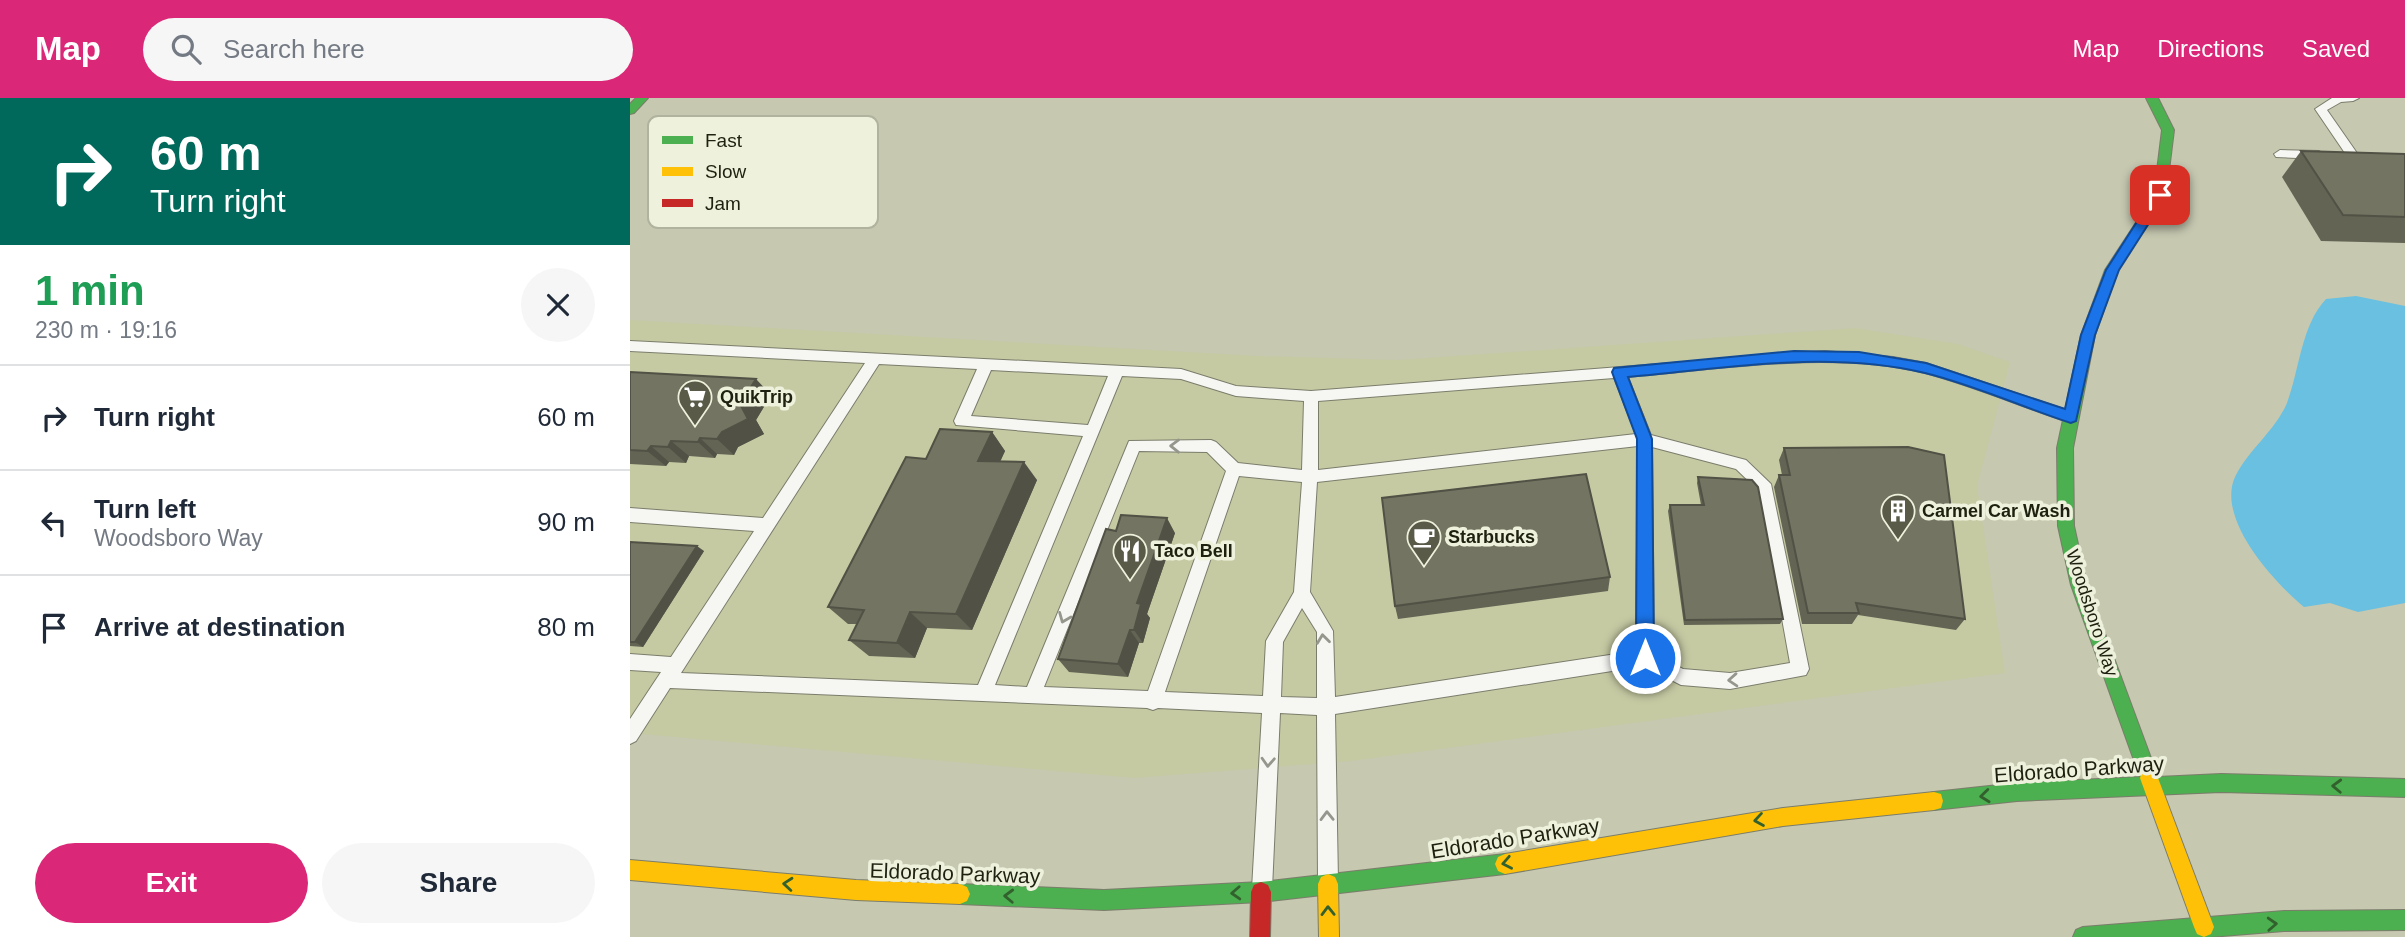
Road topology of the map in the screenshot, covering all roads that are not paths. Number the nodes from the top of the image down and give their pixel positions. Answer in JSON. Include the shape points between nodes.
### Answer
{"nodes":[{"id":1,"x":642,"y":98,"type":"edge"},
{"id":2,"x":2152,"y":98,"type":"edge"},
{"id":3,"x":2353,"y":98,"type":"edge"},
{"id":4,"x":630,"y":111,"type":"edge"},
{"id":5,"x":2280,"y":154,"type":"dead end"},
{"id":6,"x":630,"y":346,"type":"edge"},
{"id":7,"x":875,"y":359,"type":"junction"},
{"id":8,"x":986,"y":365,"type":"junction"},
{"id":9,"x":1117,"y":372,"type":"junction"},
{"id":10,"x":1619,"y":372,"type":"junction"},
{"id":11,"x":1311,"y":396,"type":"junction"},
{"id":12,"x":2071,"y":417,"type":"junction"},
{"id":13,"x":1092,"y":431,"type":"junction"},
{"id":14,"x":1645,"y":439,"type":"junction"},
{"id":15,"x":1234,"y":469,"type":"junction"},
{"id":16,"x":1310,"y":477,"type":"junction"},
{"id":17,"x":630,"y":516,"type":"edge"},
{"id":18,"x":766,"y":525,"type":"junction"},
{"id":19,"x":1302,"y":593,"type":"junction"},
{"id":20,"x":1645,"y":658,"type":"junction"},
{"id":21,"x":630,"y":662,"type":"edge"},
{"id":22,"x":676,"y":665,"type":"junction"},
{"id":23,"x":666,"y":680,"type":"junction"},
{"id":24,"x":983,"y":694,"type":"junction"},
{"id":25,"x":1032,"y":696,"type":"junction"},
{"id":26,"x":1153,"y":702,"type":"junction"},
{"id":27,"x":1271,"y":705,"type":"junction"},
{"id":28,"x":1326,"y":707,"type":"junction"},
{"id":29,"x":630,"y":735,"type":"edge"},
{"id":30,"x":2151,"y":784,"type":"junction"},
{"id":31,"x":2405,"y":788,"type":"edge"},
{"id":32,"x":630,"y":870,"type":"edge"},
{"id":33,"x":1328,"y":884,"type":"junction"},
{"id":34,"x":1261,"y":892,"type":"junction"},
{"id":35,"x":2405,"y":920,"type":"edge"},
{"id":36,"x":2207,"y":934,"type":"edge"},
{"id":37,"x":1260,"y":937,"type":"edge"},
{"id":38,"x":1329,"y":937,"type":"edge"},
{"id":39,"x":2083,"y":937,"type":"edge"}],
"edges":[{"from":1,"to":4,"type":"main road"},
{"from":2,"to":12,"type":"main road","name":"Woodsboro Way","via":[[2168,130],[2160,195],[2112,270],[2088,335]]},
{"from":3,"to":5,"type":"lane","via":[[2338,99],[2321,109],[2347,155]]},
{"from":6,"to":7,"type":"lane"},
{"from":7,"to":8,"type":"lane"},
{"from":7,"to":18,"type":"lane"},
{"from":8,"to":9,"type":"lane"},
{"from":8,"to":13,"type":"lane","via":[[961,421]]},
{"from":9,"to":11,"type":"lane","via":[[1181,374],[1236,391]]},
{"from":9,"to":13,"type":"lane"},
{"from":10,"to":11,"type":"lane"},
{"from":10,"to":12,"type":"lane","via":[[1794,356],[1859,358],[1926,368]]},
{"from":10,"to":14,"type":"lane"},
{"from":11,"to":16,"type":"lane"},
{"from":12,"to":30,"type":"main road","name":"Woodsboro Way","via":[[2063,474],[2071,553]]},
{"from":13,"to":24,"type":"lane"},
{"from":14,"to":16,"type":"lane"},
{"from":14,"to":20,"type":"lane"},
{"from":14,"to":20,"type":"lane","one_way":true,"via":[[1741,464],[1766,488],[1800,668],[1730,681],[1681,677]]},
{"from":15,"to":16,"type":"lane"},
{"from":15,"to":25,"type":"lane","one_way":true,"via":[[1211,446],[1134,445]]},
{"from":15,"to":26,"type":"lane"},
{"from":16,"to":19,"type":"lane"},
{"from":17,"to":18,"type":"lane"},
{"from":18,"to":22,"type":"lane"},
{"from":19,"to":27,"type":"lane","via":[[1275,641]]},
{"from":28,"to":19,"type":"lane","one_way":true,"via":[[1325,631]]},
{"from":20,"to":28,"type":"lane"},
{"from":21,"to":22,"type":"lane"},
{"from":22,"to":23,"type":"lane"},
{"from":23,"to":24,"type":"lane"},
{"from":23,"to":29,"type":"lane"},
{"from":24,"to":25,"type":"lane"},
{"from":25,"to":26,"type":"lane"},
{"from":26,"to":27,"type":"lane"},
{"from":27,"to":28,"type":"lane"},
{"from":27,"to":34,"type":"lane","one_way":true},
{"from":33,"to":28,"type":"lane","one_way":true},
{"from":31,"to":30,"type":"main road","name":"Eldorado Parkway","one_way":true},
{"from":30,"to":33,"type":"main road","name":"Eldorado Parkway","one_way":true,"via":[[2017,792],[1783,817],[1475,869]]},
{"from":30,"to":36,"type":"main road","name":"Woodsboro Way"},
{"from":34,"to":32,"type":"main road","name":"Eldorado Parkway","one_way":true,"via":[[1104,900],[856,890]]},
{"from":33,"to":34,"type":"main road","name":"Eldorado Parkway"},
{"from":38,"to":33,"type":"main road","one_way":true},
{"from":34,"to":37,"type":"main road"},
{"from":36,"to":35,"type":"main road","one_way":true,"via":[[2363,919]]},
{"from":36,"to":39,"type":"main road"}]}
